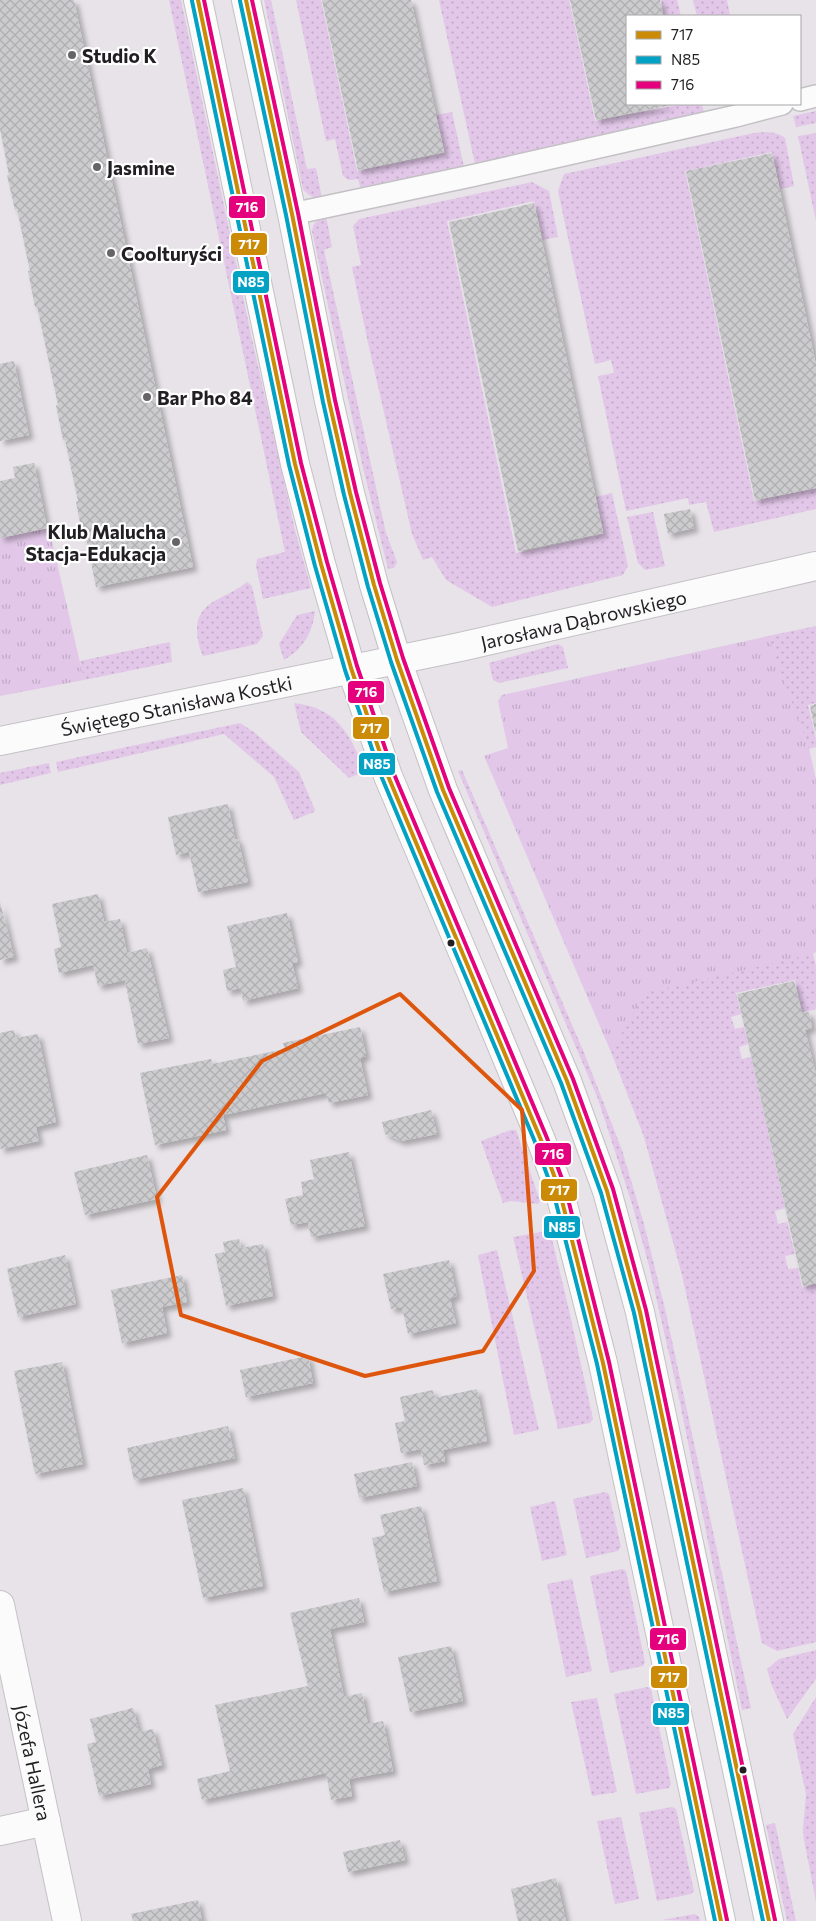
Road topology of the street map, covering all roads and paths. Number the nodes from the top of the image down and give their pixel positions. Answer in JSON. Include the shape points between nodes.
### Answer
{"nodes":[{"id":1,"x":198,"y":0,"type":"edge"},
{"id":2,"x":246,"y":0,"type":"edge"},
{"id":3,"x":816,"y":96,"type":"edge"},
{"id":4,"x":801,"y":100,"type":"edge"},
{"id":5,"x":778,"y":105,"type":"edge"},
{"id":6,"x":292,"y":214,"type":"junction"},
{"id":7,"x":816,"y":566,"type":"edge"},
{"id":8,"x":397,"y":660,"type":"junction"},
{"id":9,"x":351,"y":668,"type":"junction"},
{"id":10,"x":0,"y":741,"type":"edge"},
{"id":11,"x":0,"y":1605,"type":"edge"},
{"id":12,"x":46,"y":1821,"type":"junction"},
{"id":13,"x":0,"y":1831,"type":"edge"},
{"id":14,"x":68,"y":1921,"type":"edge"},
{"id":15,"x":721,"y":1921,"type":"edge"},
{"id":16,"x":769,"y":1921,"type":"edge"}],
"edges":[{"from":1,"to":9,"type":"street","via":[[295,464]]},
{"from":2,"to":6,"type":"street"},
{"from":3,"to":4,"type":"lane"},
{"from":5,"to":6,"type":"lane"},
{"from":6,"to":8,"type":"street","via":[[350,493]]},
{"from":7,"to":8,"type":"street","name":"Jarosława Dąbrowskiego"},
{"from":8,"to":9,"type":"street","name":"Jarosława Dąbrowskiego"},
{"from":8,"to":16,"type":"street","via":[[443,790],[567,1081],[607,1191],[640,1312]]},
{"from":9,"to":10,"type":"street","name":"Świętego Stanisława Kostki"},
{"from":9,"to":15,"type":"street","via":[[388,776],[560,1189],[603,1363]]},
{"from":11,"to":12,"type":"street","name":"Józefa Hallera"},
{"from":12,"to":13,"type":"street"},
{"from":12,"to":14,"type":"street","name":"Józefa Hallera"}]}
